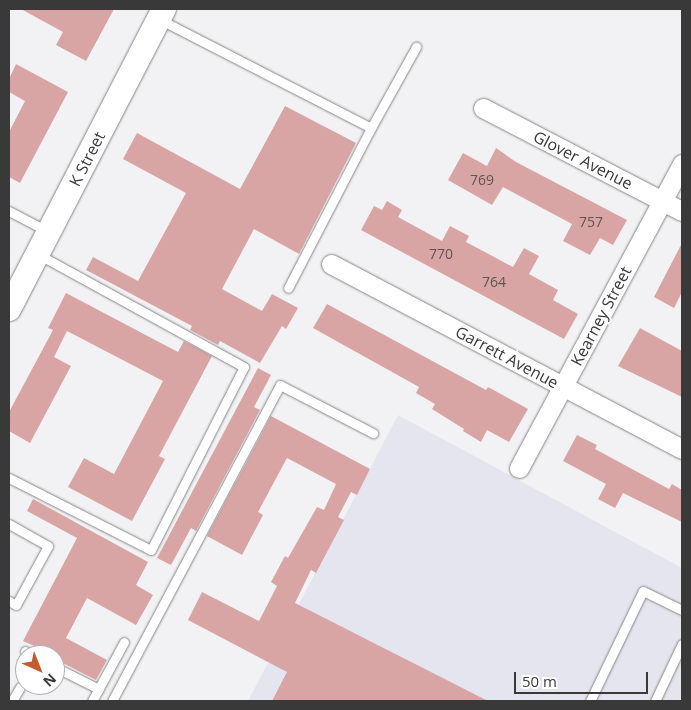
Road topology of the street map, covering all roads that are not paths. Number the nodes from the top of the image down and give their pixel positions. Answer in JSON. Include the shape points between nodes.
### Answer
{"nodes":[{"id":1,"x":162,"y":14,"type":"edge"},
{"id":2,"x":416,"y":47,"type":"dead end"},
{"id":3,"x":483,"y":108,"type":"dead end"},
{"id":4,"x":371,"y":128,"type":"junction"},
{"id":5,"x":682,"y":164,"type":"edge"},
{"id":6,"x":662,"y":201,"type":"junction"},
{"id":7,"x":682,"y":211,"type":"edge"},
{"id":8,"x":9,"y":212,"type":"edge"},
{"id":9,"x":49,"y":232,"type":"junction"},
{"id":10,"x":37,"y":254,"type":"junction"},
{"id":11,"x":331,"y":264,"type":"dead end"},
{"id":12,"x":288,"y":288,"type":"dead end"},
{"id":13,"x":9,"y":309,"type":"edge"},
{"id":14,"x":563,"y":386,"type":"junction"},
{"id":15,"x":373,"y":433,"type":"dead end"},
{"id":16,"x":682,"y":449,"type":"edge"},
{"id":17,"x":519,"y":468,"type":"dead end"},
{"id":18,"x":9,"y":478,"type":"edge"},
{"id":19,"x":9,"y":524,"type":"edge"},
{"id":20,"x":9,"y":601,"type":"edge"},
{"id":21,"x":682,"y":610,"type":"edge"},
{"id":22,"x":124,"y":642,"type":"dead end"},
{"id":23,"x":682,"y":644,"type":"edge"},
{"id":24,"x":65,"y":672,"type":"edge"},
{"id":25,"x":99,"y":689,"type":"junction"},
{"id":26,"x":92,"y":701,"type":"edge"},
{"id":27,"x":112,"y":701,"type":"edge"},
{"id":28,"x":590,"y":701,"type":"edge"},
{"id":29,"x":655,"y":701,"type":"edge"}],
"edges":[{"from":1,"to":4,"type":"lane"},
{"from":1,"to":9,"type":"street","name":"K Street"},
{"from":2,"to":4,"type":"lane"},
{"from":3,"to":6,"type":"street","name":"Glover Avenue"},
{"from":4,"to":12,"type":"lane"},
{"from":5,"to":6,"type":"street","name":"Kearney Street"},
{"from":6,"to":7,"type":"street","name":"Glover Avenue"},
{"from":6,"to":14,"type":"street","name":"Kearney Street"},
{"from":8,"to":9,"type":"lane"},
{"from":9,"to":10,"type":"street","name":"K Street"},
{"from":10,"to":13,"type":"street","name":"K Street"},
{"from":10,"to":18,"type":"lane","via":[[244,367],[151,550]]},
{"from":11,"to":14,"type":"street","name":"Garrett Avenue"},
{"from":14,"to":16,"type":"street","name":"Garrett Avenue"},
{"from":14,"to":17,"type":"street","name":"Kearney Street"},
{"from":15,"to":27,"type":"lane","via":[[280,385]]},
{"from":19,"to":20,"type":"lane","via":[[48,546],[16,605]]},
{"from":21,"to":28,"type":"lane","via":[[643,591]]},
{"from":22,"to":25,"type":"lane"},
{"from":23,"to":29,"type":"lane"},
{"from":24,"to":25,"type":"lane"},
{"from":25,"to":26,"type":"lane"}]}
